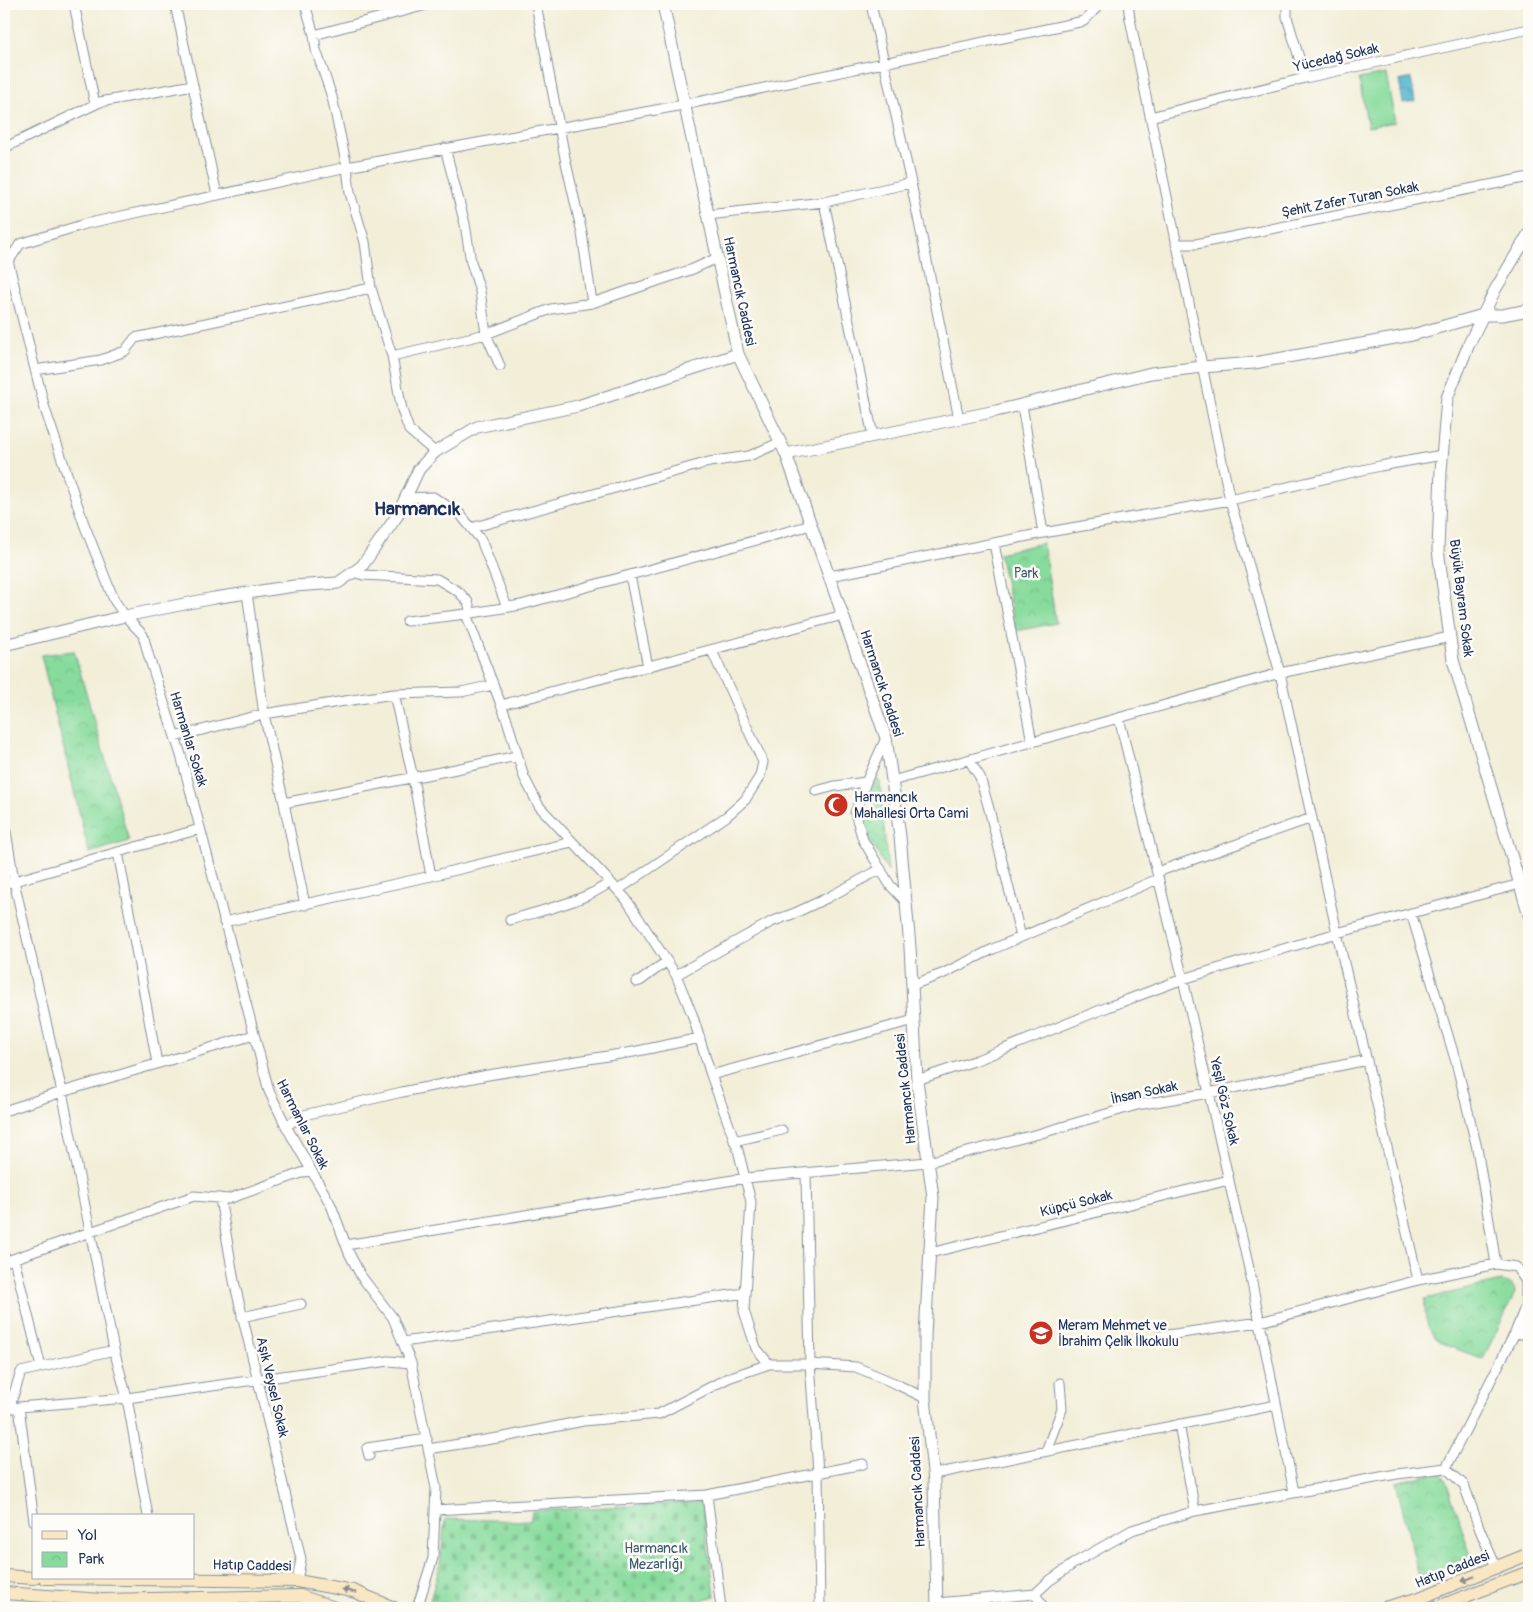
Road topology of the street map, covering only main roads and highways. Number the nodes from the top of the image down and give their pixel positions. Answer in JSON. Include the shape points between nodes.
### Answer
{"nodes":[{"id":1,"x":1529,"y":1554,"type":"edge"},
{"id":2,"x":1529,"y":1572,"type":"edge"},
{"id":3,"x":4,"y":1576,"type":"edge"},
{"id":4,"x":32,"y":1578,"type":"edge"},
{"id":5,"x":195,"y":1580,"type":"edge"},
{"id":6,"x":4,"y":1593,"type":"edge"},
{"id":7,"x":237,"y":1603,"type":"edge"},
{"id":8,"x":151,"y":1604,"type":"edge"},
{"id":9,"x":335,"y":1608,"type":"edge"},
{"id":10,"x":394,"y":1608,"type":"edge"},
{"id":11,"x":1384,"y":1608,"type":"edge"},
{"id":12,"x":1436,"y":1608,"type":"edge"}],
"edges":[{"from":1,"to":11,"type":"main road","name":"Hatıp Caddesi","one_way":true,"via":[[1417,1599]]},
{"from":2,"to":12,"type":"main road"},
{"from":3,"to":4,"type":"main road"},
{"from":10,"to":5,"type":"main road","name":"Hatıp Caddesi","one_way":true,"via":[[352,1591],[296,1581]]},
{"from":6,"to":8,"type":"main road"},
{"from":7,"to":8,"type":"main road"},
{"from":7,"to":9,"type":"main road","via":[[300,1596]]}]}
